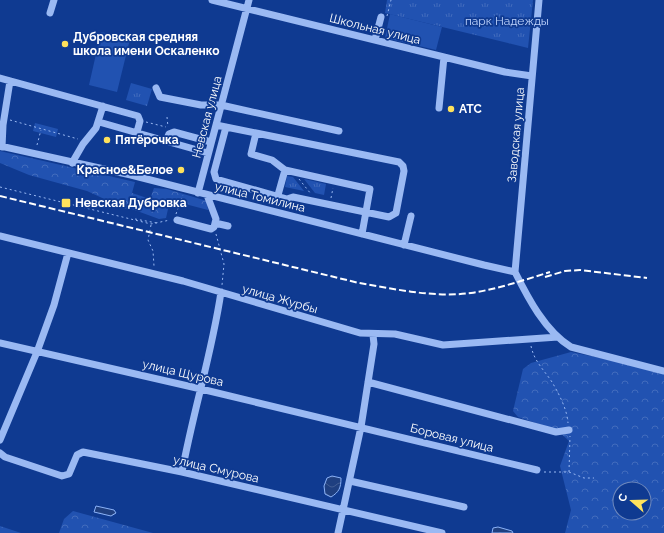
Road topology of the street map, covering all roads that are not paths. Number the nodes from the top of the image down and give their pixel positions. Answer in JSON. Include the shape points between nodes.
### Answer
{"nodes":[{"id":1,"x":54,"y":0,"type":"edge"},
{"id":2,"x":212,"y":0,"type":"edge"},
{"id":3,"x":248,"y":0,"type":"edge"},
{"id":4,"x":539,"y":0,"type":"edge"},
{"id":5,"x":246,"y":8,"type":"junction"},
{"id":6,"x":50,"y":13,"type":"dead end"},
{"id":7,"x":381,"y":17,"type":"dead end"},
{"id":8,"x":375,"y":40,"type":"junction"},
{"id":9,"x":444,"y":57,"type":"junction"},
{"id":10,"x":532,"y":76,"type":"junction"},
{"id":11,"x":0,"y":78,"type":"edge"},
{"id":12,"x":10,"y":81,"type":"junction"},
{"id":13,"x":156,"y":88,"type":"dead end"},
{"id":14,"x":221,"y":105,"type":"junction"},
{"id":15,"x":103,"y":106,"type":"junction"},
{"id":16,"x":439,"y":108,"type":"dead end"},
{"id":17,"x":99,"y":122,"type":"junction"},
{"id":18,"x":2,"y":123,"type":"edge"},
{"id":19,"x":216,"y":125,"type":"junction"},
{"id":20,"x":226,"y":127,"type":"junction"},
{"id":21,"x":137,"y":132,"type":"junction"},
{"id":22,"x":339,"y":132,"type":"dead end"},
{"id":23,"x":256,"y":133,"type":"junction"},
{"id":24,"x":166,"y":141,"type":"junction"},
{"id":25,"x":211,"y":142,"type":"junction"},
{"id":26,"x":1,"y":146,"type":"edge"},
{"id":27,"x":208,"y":153,"type":"junction"},
{"id":28,"x":72,"y":163,"type":"junction"},
{"id":29,"x":285,"y":170,"type":"junction"},
{"id":30,"x":198,"y":193,"type":"junction"},
{"id":31,"x":207,"y":195,"type":"junction"},
{"id":32,"x":278,"y":196,"type":"junction"},
{"id":33,"x":367,"y":213,"type":"junction"},
{"id":34,"x":411,"y":216,"type":"dead end"},
{"id":35,"x":176,"y":218,"type":"road end"},
{"id":36,"x":214,"y":225,"type":"junction"},
{"id":37,"x":228,"y":226,"type":"dead end"},
{"id":38,"x":362,"y":234,"type":"junction"},
{"id":39,"x":0,"y":236,"type":"edge"},
{"id":40,"x":404,"y":245,"type":"junction"},
{"id":41,"x":68,"y":253,"type":"junction"},
{"id":42,"x":515,"y":272,"type":"junction"},
{"id":43,"x":221,"y":292,"type":"junction"},
{"id":44,"x":373,"y":335,"type":"junction"},
{"id":45,"x":558,"y":337,"type":"junction"},
{"id":46,"x":0,"y":343,"type":"edge"},
{"id":47,"x":38,"y":352,"type":"junction"},
{"id":48,"x":664,"y":371,"type":"edge"},
{"id":49,"x":368,"y":382,"type":"junction"},
{"id":50,"x":201,"y":389,"type":"junction"},
{"id":51,"x":361,"y":427,"type":"junction"},
{"id":52,"x":569,"y":430,"type":"road end"},
{"id":53,"x":0,"y":440,"type":"edge"},
{"id":54,"x":0,"y":454,"type":"edge"},
{"id":55,"x":537,"y":470,"type":"road end"},
{"id":56,"x":182,"y":472,"type":"junction"},
{"id":57,"x":350,"y":481,"type":"junction"},
{"id":58,"x":464,"y":507,"type":"dead end"},
{"id":59,"x":344,"y":510,"type":"junction"},
{"id":60,"x":338,"y":533,"type":"edge"},
{"id":61,"x":442,"y":533,"type":"edge"}],
"edges":[{"from":1,"to":6,"type":"street"},
{"from":2,"to":5,"type":"street","name":"Школьная улица"},
{"from":3,"to":5,"type":"street","name":"Невская улица"},
{"from":4,"to":10,"type":"street","name":"Заводская улица"},
{"from":5,"to":8,"type":"street","name":"Школьная улица"},
{"from":5,"to":14,"type":"street","name":"Невская улица"},
{"from":7,"to":8,"type":"street"},
{"from":8,"to":9,"type":"street","name":"Школьная улица"},
{"from":9,"to":10,"type":"street","name":"Школьная улица"},
{"from":9,"to":16,"type":"street"},
{"from":10,"to":42,"type":"street","name":"Заводская улица"},
{"from":11,"to":12,"type":"street"},
{"from":12,"to":15,"type":"street"},
{"from":12,"to":18,"type":"street"},
{"from":13,"to":14,"type":"street","via":[[160,97],[201,106]]},
{"from":14,"to":19,"type":"street","name":"Невская улица"},
{"from":14,"to":22,"type":"street"},
{"from":15,"to":17,"type":"street"},
{"from":15,"to":21,"type":"street","via":[[138,116],[140,121]]},
{"from":17,"to":21,"type":"street"},
{"from":17,"to":28,"type":"street"},
{"from":18,"to":26,"type":"street"},
{"from":19,"to":20,"type":"street"},
{"from":19,"to":25,"type":"street","name":"Невская улица"},
{"from":20,"to":23,"type":"street"},
{"from":20,"to":32,"type":"street","via":[[214,172],[216,179]]},
{"from":21,"to":24,"type":"street"},
{"from":23,"to":29,"type":"street","via":[[252,154],[272,160]]},
{"from":23,"to":33,"type":"street","via":[[400,162],[404,171],[396,213],[389,217]]},
{"from":24,"to":25,"type":"street","via":[[168,134],[174,132]]},
{"from":24,"to":27,"type":"street"},
{"from":25,"to":27,"type":"street","name":"Невская улица"},
{"from":26,"to":28,"type":"street","name":"улица Томилина"},
{"from":27,"to":30,"type":"street","name":"Невская улица"},
{"from":28,"to":30,"type":"street","name":"улица Томилина"},
{"from":29,"to":32,"type":"street"},
{"from":29,"to":33,"type":"street","via":[[370,189]]},
{"from":30,"to":31,"type":"street","name":"улица Томилина"},
{"from":31,"to":36,"type":"street","via":[[214,212]]},
{"from":31,"to":38,"type":"street","name":"улица Томилина"},
{"from":32,"to":33,"type":"street"},
{"from":33,"to":38,"type":"street"},
{"from":34,"to":40,"type":"street"},
{"from":35,"to":36,"type":"street","via":[[211,229]]},
{"from":36,"to":37,"type":"street"},
{"from":38,"to":40,"type":"street","name":"улица Томилина"},
{"from":39,"to":41,"type":"street","name":"улица Журбы"},
{"from":40,"to":42,"type":"street","name":"улица Томилина"},
{"from":41,"to":43,"type":"street","name":"улица Журбы"},
{"from":41,"to":47,"type":"street"},
{"from":42,"to":45,"type":"street","via":[[527,297]]},
{"from":43,"to":44,"type":"street","name":"улица Журбы","via":[[262,306]]},
{"from":43,"to":50,"type":"street"},
{"from":44,"to":45,"type":"street","name":"улица Журбы","via":[[395,334],[443,345]]},
{"from":44,"to":49,"type":"street"},
{"from":45,"to":48,"type":"street","via":[[570,347]]},
{"from":46,"to":47,"type":"street","name":"улица Щурова"},
{"from":47,"to":50,"type":"street","name":"улица Щурова"},
{"from":47,"to":53,"type":"street"},
{"from":49,"to":51,"type":"street"},
{"from":49,"to":52,"type":"street","via":[[556,432]]},
{"from":50,"to":51,"type":"street","name":"улица Щурова"},
{"from":50,"to":56,"type":"street"},
{"from":51,"to":55,"type":"street","name":"Боровая улица"},
{"from":51,"to":57,"type":"street"},
{"from":54,"to":56,"type":"street","name":"улица Смурова","via":[[62,476],[69,474],[76,455],[82,452]]},
{"from":56,"to":59,"type":"street","name":"улица Смурова"},
{"from":57,"to":58,"type":"street"},
{"from":57,"to":59,"type":"street"},
{"from":59,"to":60,"type":"street"},
{"from":59,"to":61,"type":"street","name":"улица Смурова"}]}
